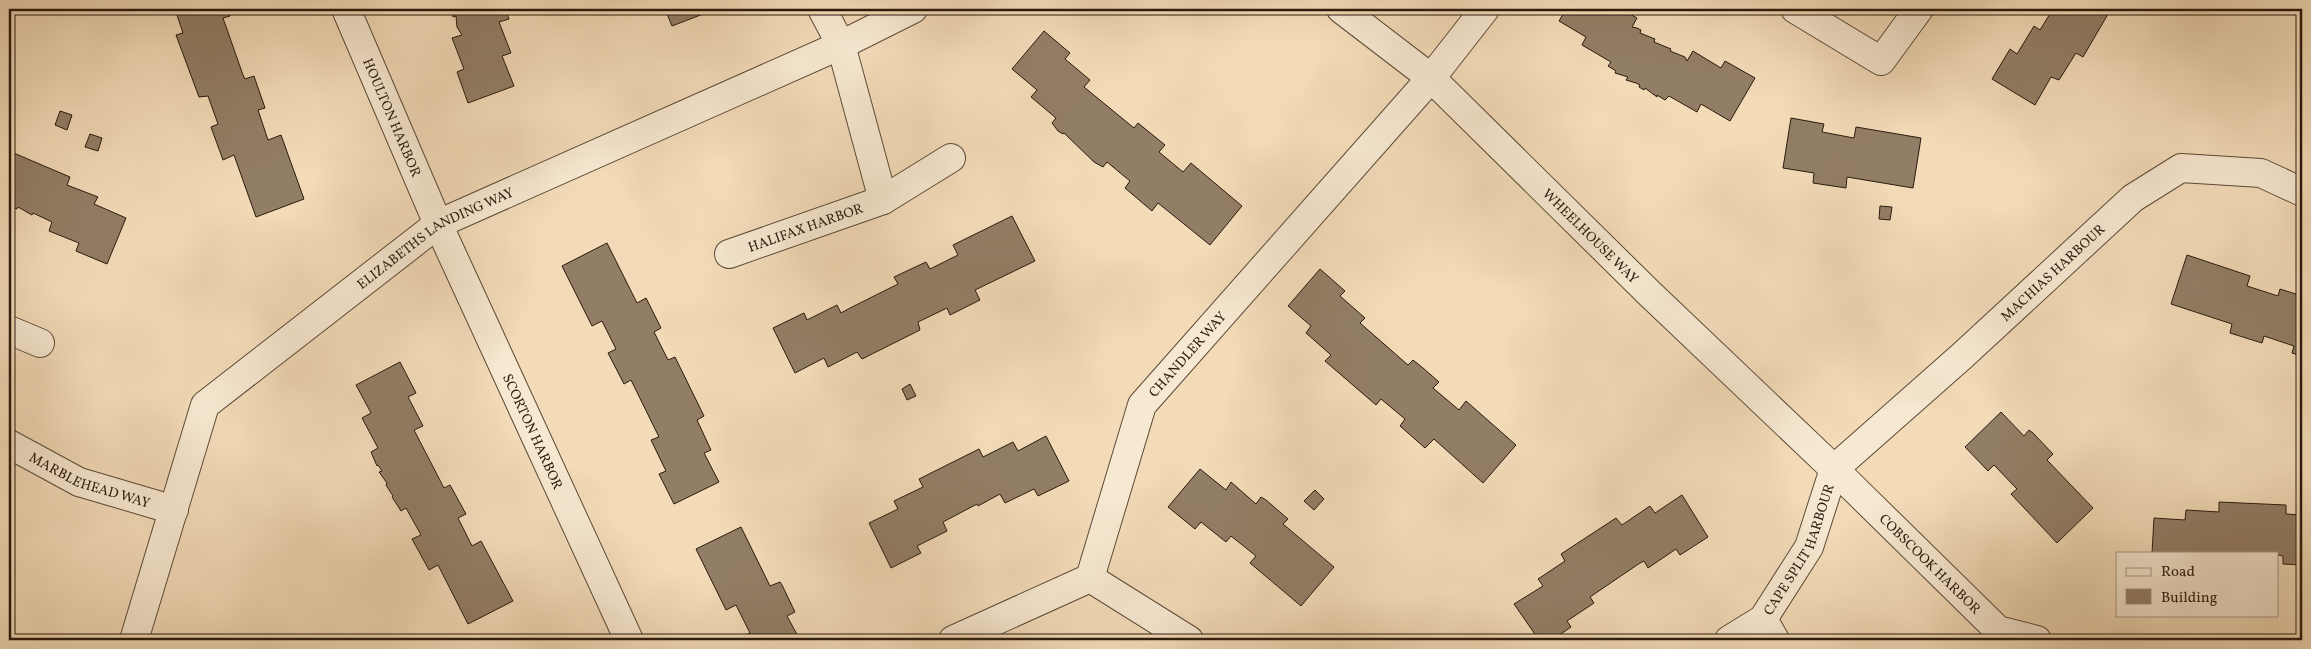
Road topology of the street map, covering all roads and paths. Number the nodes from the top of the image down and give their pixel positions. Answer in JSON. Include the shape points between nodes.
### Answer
{"nodes":[{"id":1,"x":346,"y":9,"type":"edge"},
{"id":2,"x":822,"y":9,"type":"edge"},
{"id":3,"x":913,"y":9,"type":"edge"},
{"id":4,"x":1341,"y":9,"type":"edge"},
{"id":5,"x":1485,"y":9,"type":"edge"},
{"id":6,"x":1795,"y":9,"type":"edge"},
{"id":7,"x":1919,"y":9,"type":"edge"},
{"id":8,"x":841,"y":45,"type":"junction"},
{"id":9,"x":1431,"y":78,"type":"junction"},
{"id":10,"x":951,"y":158,"type":"dead end"},
{"id":11,"x":2302,"y":192,"type":"edge"},
{"id":12,"x":883,"y":200,"type":"junction"},
{"id":13,"x":438,"y":224,"type":"junction"},
{"id":14,"x":729,"y":254,"type":"dead end"},
{"id":15,"x":9,"y":330,"type":"edge"},
{"id":16,"x":40,"y":343,"type":"dead end"},
{"id":17,"x":9,"y":444,"type":"edge"},
{"id":18,"x":1834,"y":469,"type":"junction"},
{"id":19,"x":174,"y":510,"type":"junction"},
{"id":20,"x":1090,"y":578,"type":"junction"},
{"id":21,"x":1769,"y":630,"type":"edge"},
{"id":22,"x":134,"y":640,"type":"edge"},
{"id":23,"x":629,"y":640,"type":"edge"},
{"id":24,"x":953,"y":640,"type":"edge"},
{"id":25,"x":1189,"y":640,"type":"edge"},
{"id":26,"x":1729,"y":640,"type":"edge"},
{"id":27,"x":2037,"y":640,"type":"edge"}],
"edges":[{"from":1,"to":13,"type":"street","name":"HOULTON HARBOR"},
{"from":2,"to":8,"type":"street"},
{"from":3,"to":8,"type":"street","name":"ELIZABETHS LANDING WAY"},
{"from":4,"to":9,"type":"street","name":"WHEELHOUSE WAY"},
{"from":5,"to":9,"type":"street","name":"CHANDLER WAY"},
{"from":6,"to":7,"type":"street","via":[[1881,61]]},
{"from":8,"to":12,"type":"street"},
{"from":8,"to":13,"type":"street","name":"ELIZABETHS LANDING WAY"},
{"from":9,"to":18,"type":"street","name":"WHEELHOUSE WAY"},
{"from":9,"to":20,"type":"street","name":"CHANDLER WAY","via":[[1142,406]]},
{"from":10,"to":12,"type":"street","name":"HALIFAX HARBOR"},
{"from":11,"to":18,"type":"street","name":"MACHIAS HARBOUR","via":[[2261,173],[2181,168],[2133,198]]},
{"from":12,"to":14,"type":"street","name":"HALIFAX HARBOR"},
{"from":13,"to":19,"type":"street","name":"ELIZABETHS LANDING WAY","via":[[205,405]]},
{"from":13,"to":23,"type":"street","name":"SCORTON HARBOR"},
{"from":15,"to":16,"type":"street"},
{"from":17,"to":19,"type":"street","name":"MARBLEHEAD WAY","via":[[79,482]]},
{"from":18,"to":21,"type":"street","name":"CAPE SPLIT HARBOUR","via":[[1809,547]]},
{"from":18,"to":27,"type":"street","name":"COBSCOOK HARBOR","via":[[1998,630]]},
{"from":19,"to":22,"type":"street","name":"ELIZABETHS LANDING WAY"},
{"from":20,"to":24,"type":"street"},
{"from":20,"to":25,"type":"street"},
{"from":21,"to":26,"type":"street","name":"CAPE SPLIT HARBOUR"}]}
